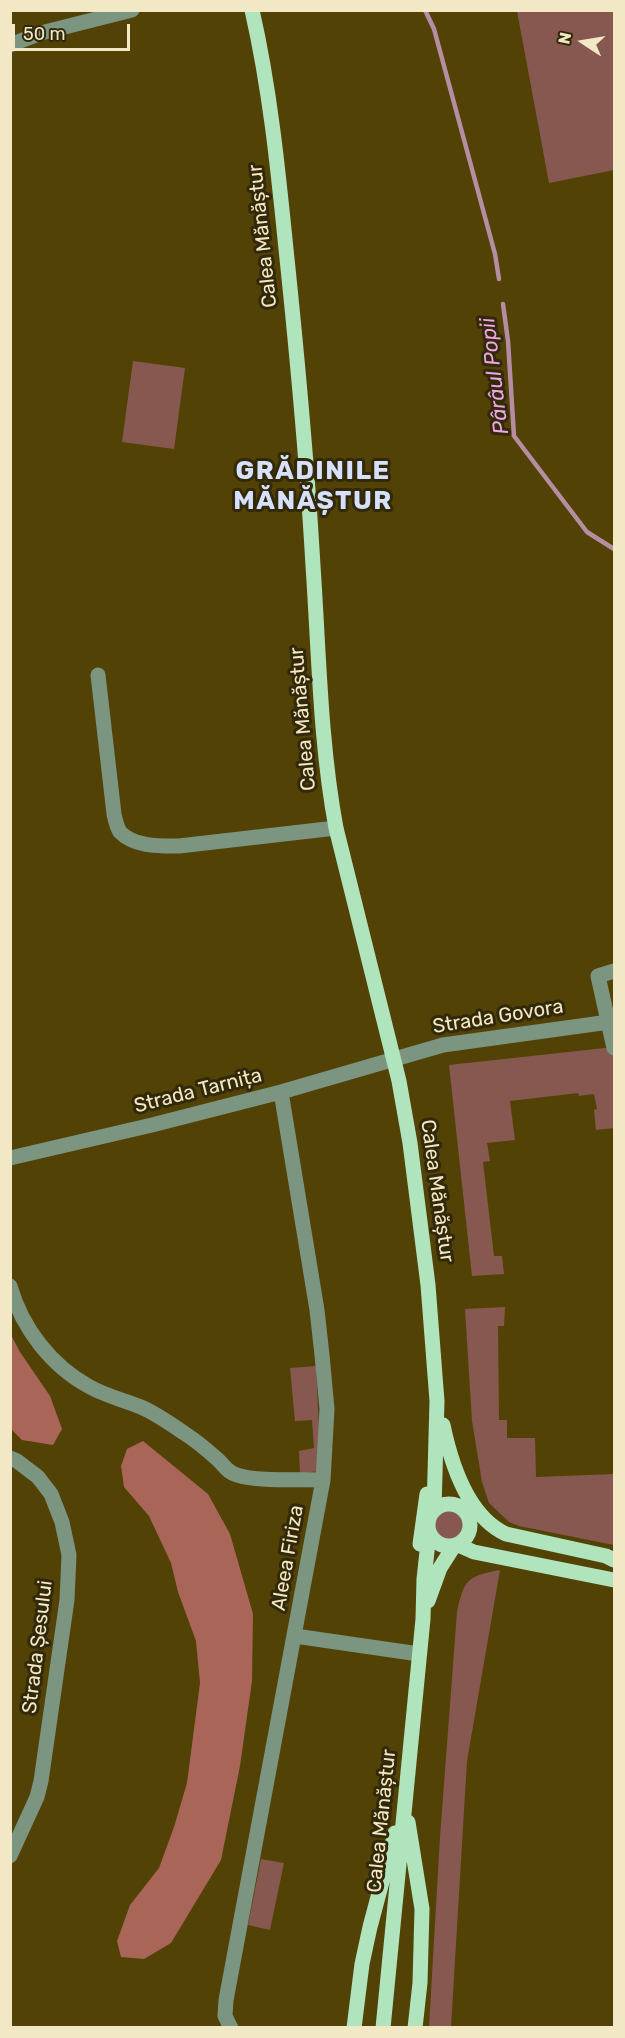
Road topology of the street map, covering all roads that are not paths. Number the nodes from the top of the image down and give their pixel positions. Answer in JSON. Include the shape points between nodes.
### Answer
{"nodes":[{"id":1,"x":132,"y":10,"type":"edge"},
{"id":2,"x":252,"y":10,"type":"edge"},
{"id":3,"x":10,"y":45,"type":"edge"},
{"id":4,"x":98,"y":675,"type":"dead end"},
{"id":5,"x":336,"y":828,"type":"junction"},
{"id":6,"x":615,"y":970,"type":"edge"},
{"id":7,"x":609,"y":1022,"type":"junction"},
{"id":8,"x":615,"y":1048,"type":"edge"},
{"id":9,"x":394,"y":1058,"type":"junction"},
{"id":10,"x":280,"y":1092,"type":"junction"},
{"id":11,"x":10,"y":1158,"type":"edge"},
{"id":12,"x":10,"y":1286,"type":"edge"},
{"id":13,"x":437,"y":1401,"type":"junction"},
{"id":14,"x":438,"y":1418,"type":"junction"},
{"id":15,"x":10,"y":1458,"type":"edge"},
{"id":16,"x":323,"y":1480,"type":"junction"},
{"id":17,"x":434,"y":1510,"type":"junction"},
{"id":18,"x":467,"y":1513,"type":"junction"},
{"id":19,"x":429,"y":1533,"type":"junction"},
{"id":20,"x":456,"y":1545,"type":"junction"},
{"id":21,"x":615,"y":1562,"type":"edge"},
{"id":22,"x":615,"y":1580,"type":"edge"},
{"id":23,"x":423,"y":1619,"type":"junction"},
{"id":24,"x":422,"y":1635,"type":"junction"},
{"id":25,"x":295,"y":1636,"type":"junction"},
{"id":26,"x":419,"y":1654,"type":"junction"},
{"id":27,"x":405,"y":1798,"type":"junction"},
{"id":28,"x":10,"y":1856,"type":"edge"},
{"id":29,"x":231,"y":2028,"type":"edge"},
{"id":30,"x":354,"y":2028,"type":"edge"},
{"id":31,"x":382,"y":2028,"type":"edge"},
{"id":32,"x":416,"y":2028,"type":"edge"}],
"edges":[{"from":1,"to":3,"type":"street"},
{"from":2,"to":5,"type":"main road","name":"Calea Mănăștur","via":[[273,131],[293,320],[311,525],[324,746]]},
{"from":4,"to":5,"type":"street","via":[[114,814],[119,831],[132,841],[179,846]]},
{"from":5,"to":9,"type":"main road","name":"Calea Mănăștur"},
{"from":6,"to":7,"type":"street","via":[[598,976]]},
{"from":7,"to":8,"type":"street"},
{"from":7,"to":9,"type":"street","name":"Strada Govora","via":[[443,1045]]},
{"from":9,"to":10,"type":"street","name":"Strada Tarnița"},
{"from":9,"to":13,"type":"main road","name":"Calea Mănăștur","via":[[424,1250]]},
{"from":10,"to":11,"type":"street","name":"Strada Tarnița"},
{"from":10,"to":16,"type":"street","name":"Aleea Firiza","via":[[321,1344],[327,1409]]},
{"from":12,"to":16,"type":"street","via":[[27,1327],[39,1343],[62,1369],[90,1387],[161,1418],[231,1473],[250,1478]]},
{"from":13,"to":14,"type":"main road","name":"Calea Mănăștur"},
{"from":13,"to":21,"type":"main road","via":[[465,1490],[485,1519],[506,1534],[606,1556]]},
{"from":13,"to":24,"type":"main road","via":[[419,1554]]},
{"from":14,"to":17,"type":"main road","name":"Calea Mănăștur"},
{"from":14,"to":18,"type":"main road","name":"Calea Mănăștur","via":[[449,1470]]},
{"from":15,"to":28,"type":"street","name":"Strada Șesului","via":[[38,1478],[51,1494],[63,1522],[69,1555],[67,1600],[42,1781]]},
{"from":16,"to":25,"type":"street","name":"Aleea Firiza"},
{"from":17,"to":18,"type":"main road","via":[[451,1504]]},
{"from":17,"to":19,"type":"main road","name":"Calea Mănăștur","via":[[428,1521]]},
{"from":18,"to":20,"type":"main road","name":"Calea Mănăștur","via":[[470,1532]]},
{"from":18,"to":21,"type":"main road","via":[[485,1533],[500,1541]]},
{"from":19,"to":20,"type":"main road","via":[[439,1544]]},
{"from":19,"to":23,"type":"main road","name":"Calea Mănăștur"},
{"from":20,"to":22,"type":"main road"},
{"from":20,"to":23,"type":"main road","name":"Calea Mănăștur","via":[[440,1568]]},
{"from":23,"to":24,"type":"main road","name":"Calea Mănăștur"},
{"from":24,"to":26,"type":"main road","name":"Calea Mănăștur"},
{"from":25,"to":26,"type":"street"},
{"from":25,"to":29,"type":"street","name":"Aleea Firiza","via":[[226,2000],[225,2016]]},
{"from":26,"to":27,"type":"main road","name":"Calea Mănăștur"},
{"from":27,"to":30,"type":"main road","via":[[370,1927]]},
{"from":27,"to":31,"type":"main road","name":"Calea Mănăștur"},
{"from":27,"to":32,"type":"main road","via":[[422,1910]]}]}
